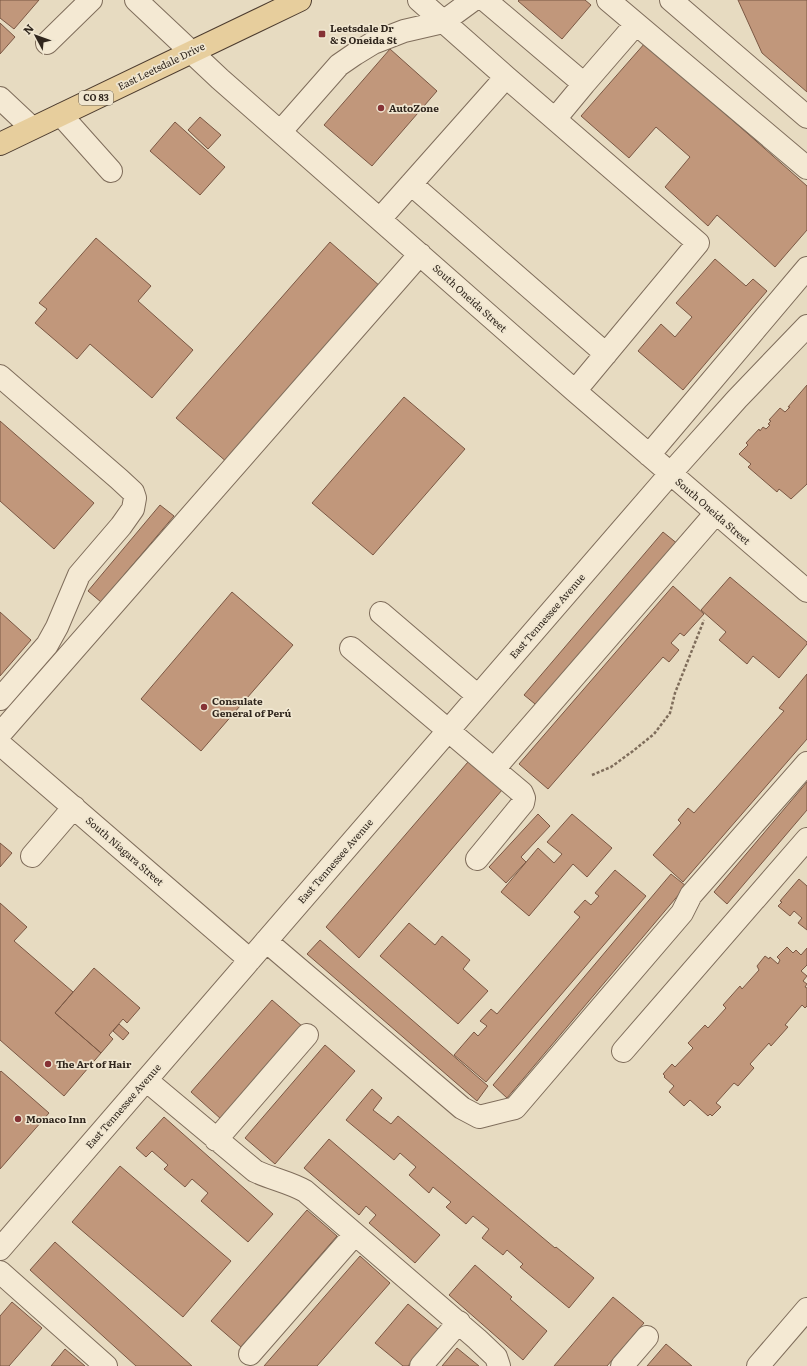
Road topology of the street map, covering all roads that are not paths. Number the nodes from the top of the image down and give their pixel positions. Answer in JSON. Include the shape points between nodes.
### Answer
{"nodes":[{"id":1,"x":91,"y":0,"type":"edge"},
{"id":2,"x":136,"y":0,"type":"edge"},
{"id":3,"x":300,"y":0,"type":"edge"},
{"id":4,"x":419,"y":0,"type":"edge"},
{"id":5,"x":472,"y":0,"type":"edge"},
{"id":6,"x":485,"y":0,"type":"edge"},
{"id":7,"x":608,"y":0,"type":"edge"},
{"id":8,"x":671,"y":0,"type":"edge"},
{"id":9,"x":443,"y":22,"type":"junction"},
{"id":10,"x":636,"y":24,"type":"junction"},
{"id":11,"x":47,"y":44,"type":"dead end"},
{"id":12,"x":191,"y":52,"type":"junction"},
{"id":13,"x":506,"y":77,"type":"junction"},
{"id":14,"x":584,"y":84,"type":"junction"},
{"id":15,"x":0,"y":98,"type":"edge"},
{"id":16,"x":61,"y":115,"type":"junction"},
{"id":17,"x":807,"y":116,"type":"edge"},
{"id":18,"x":555,"y":119,"type":"junction"},
{"id":19,"x":32,"y":128,"type":"junction"},
{"id":20,"x":281,"y":131,"type":"junction"},
{"id":21,"x":0,"y":144,"type":"edge"},
{"id":22,"x":807,"y":168,"type":"edge"},
{"id":23,"x":111,"y":171,"type":"dead end"},
{"id":24,"x":411,"y":184,"type":"junction"},
{"id":25,"x":380,"y":219,"type":"junction"},
{"id":26,"x":420,"y":254,"type":"junction"},
{"id":27,"x":807,"y":268,"type":"edge"},
{"id":28,"x":807,"y":326,"type":"edge"},
{"id":29,"x":606,"y":354,"type":"junction"},
{"id":30,"x":0,"y":376,"type":"edge"},
{"id":31,"x":575,"y":391,"type":"junction"},
{"id":32,"x":649,"y":455,"type":"junction"},
{"id":33,"x":670,"y":474,"type":"junction"},
{"id":34,"x":716,"y":513,"type":"junction"},
{"id":35,"x":807,"y":591,"type":"edge"},
{"id":36,"x":381,"y":613,"type":"dead end"},
{"id":37,"x":351,"y":648,"type":"dead end"},
{"id":38,"x":478,"y":696,"type":"junction"},
{"id":39,"x":0,"y":699,"type":"edge"},
{"id":40,"x":449,"y":730,"type":"junction"},
{"id":41,"x":0,"y":734,"type":"edge"},
{"id":42,"x":0,"y":744,"type":"edge"},
{"id":43,"x":807,"y":763,"type":"edge"},
{"id":44,"x":494,"y":769,"type":"junction"},
{"id":45,"x":74,"y":807,"type":"junction"},
{"id":46,"x":807,"y":840,"type":"edge"},
{"id":47,"x":32,"y":856,"type":"dead end"},
{"id":48,"x":477,"y":859,"type":"dead end"},
{"id":49,"x":266,"y":941,"type":"junction"},
{"id":50,"x":250,"y":960,"type":"junction"},
{"id":51,"x":307,"y":1035,"type":"dead end"},
{"id":52,"x":623,"y":1051,"type":"dead end"},
{"id":53,"x":146,"y":1080,"type":"junction"},
{"id":54,"x":216,"y":1140,"type":"junction"},
{"id":55,"x":355,"y":1234,"type":"junction"},
{"id":56,"x":0,"y":1249,"type":"edge"},
{"id":57,"x":0,"y":1272,"type":"edge"},
{"id":58,"x":807,"y":1309,"type":"edge"},
{"id":59,"x":459,"y":1322,"type":"junction"},
{"id":60,"x":647,"y":1337,"type":"dead end"},
{"id":61,"x":250,"y":1354,"type":"dead end"},
{"id":62,"x":106,"y":1366,"type":"edge"},
{"id":63,"x":421,"y":1366,"type":"edge"},
{"id":64,"x":499,"y":1366,"type":"edge"},
{"id":65,"x":622,"y":1366,"type":"edge"},
{"id":66,"x":758,"y":1366,"type":"edge"}],
"edges":[{"from":1,"to":11,"type":"street"},
{"from":2,"to":12,"type":"street","name":"South Oneida Street"},
{"from":3,"to":12,"type":"main road","name":"East Leetsdale Drive","number":"CO 83"},
{"from":4,"to":9,"type":"street"},
{"from":5,"to":9,"type":"street"},
{"from":6,"to":14,"type":"street"},
{"from":7,"to":10,"type":"street"},
{"from":8,"to":17,"type":"street"},
{"from":9,"to":13,"type":"street"},
{"from":9,"to":20,"type":"street","via":[[404,31],[355,54],[339,65]]},
{"from":10,"to":14,"type":"street"},
{"from":10,"to":22,"type":"street"},
{"from":12,"to":16,"type":"main road","name":"East Leetsdale Drive","number":"CO 83"},
{"from":12,"to":20,"type":"street","name":"South Oneida Street"},
{"from":13,"to":18,"type":"street"},
{"from":13,"to":24,"type":"street"},
{"from":14,"to":18,"type":"street"},
{"from":15,"to":19,"type":"street"},
{"from":16,"to":19,"type":"main road","name":"East Leetsdale Drive","number":"CO 83"},
{"from":16,"to":23,"type":"street"},
{"from":18,"to":29,"type":"street","via":[[698,243]]},
{"from":19,"to":21,"type":"main road","name":"East Leetsdale Drive","number":"CO 83"},
{"from":20,"to":25,"type":"street","name":"South Oneida Street"},
{"from":24,"to":25,"type":"street"},
{"from":24,"to":29,"type":"street"},
{"from":25,"to":26,"type":"street","name":"South Oneida Street"},
{"from":26,"to":31,"type":"street","name":"South Oneida Street"},
{"from":26,"to":41,"type":"street"},
{"from":27,"to":32,"type":"street"},
{"from":28,"to":33,"type":"street","name":"East Tennessee Avenue"},
{"from":29,"to":31,"type":"street"},
{"from":30,"to":39,"type":"street","via":[[119,479],[136,498],[129,516],[79,575],[47,645]]},
{"from":31,"to":32,"type":"street","name":"South Oneida Street"},
{"from":32,"to":33,"type":"street","name":"South Oneida Street"},
{"from":33,"to":34,"type":"street","name":"South Oneida Street"},
{"from":33,"to":38,"type":"street","name":"East Tennessee Avenue"},
{"from":34,"to":35,"type":"street","name":"South Oneida Street"},
{"from":34,"to":44,"type":"street"},
{"from":36,"to":38,"type":"street"},
{"from":37,"to":40,"type":"street"},
{"from":38,"to":40,"type":"street","name":"East Tennessee Avenue"},
{"from":40,"to":44,"type":"street"},
{"from":40,"to":49,"type":"street","name":"East Tennessee Avenue"},
{"from":42,"to":45,"type":"street","name":"South Niagara Street"},
{"from":43,"to":49,"type":"street","via":[[691,895],[682,914],[515,1108],[479,1117],[462,1108]]},
{"from":44,"to":48,"type":"street","via":[[522,793],[524,798]]},
{"from":45,"to":47,"type":"street"},
{"from":45,"to":50,"type":"street","name":"South Niagara Street"},
{"from":46,"to":52,"type":"street"},
{"from":49,"to":50,"type":"street","name":"East Tennessee Avenue"},
{"from":50,"to":53,"type":"street","name":"East Tennessee Avenue"},
{"from":51,"to":54,"type":"street"},
{"from":53,"to":54,"type":"street"},
{"from":53,"to":56,"type":"street","name":"East Tennessee Avenue"},
{"from":54,"to":55,"type":"street","via":[[255,1171],[291,1183],[305,1191]]},
{"from":55,"to":59,"type":"street"},
{"from":55,"to":61,"type":"street"},
{"from":57,"to":62,"type":"street"},
{"from":58,"to":66,"type":"street"},
{"from":59,"to":63,"type":"street"},
{"from":59,"to":64,"type":"street","via":[[496,1357]]},
{"from":60,"to":65,"type":"street"}]}
